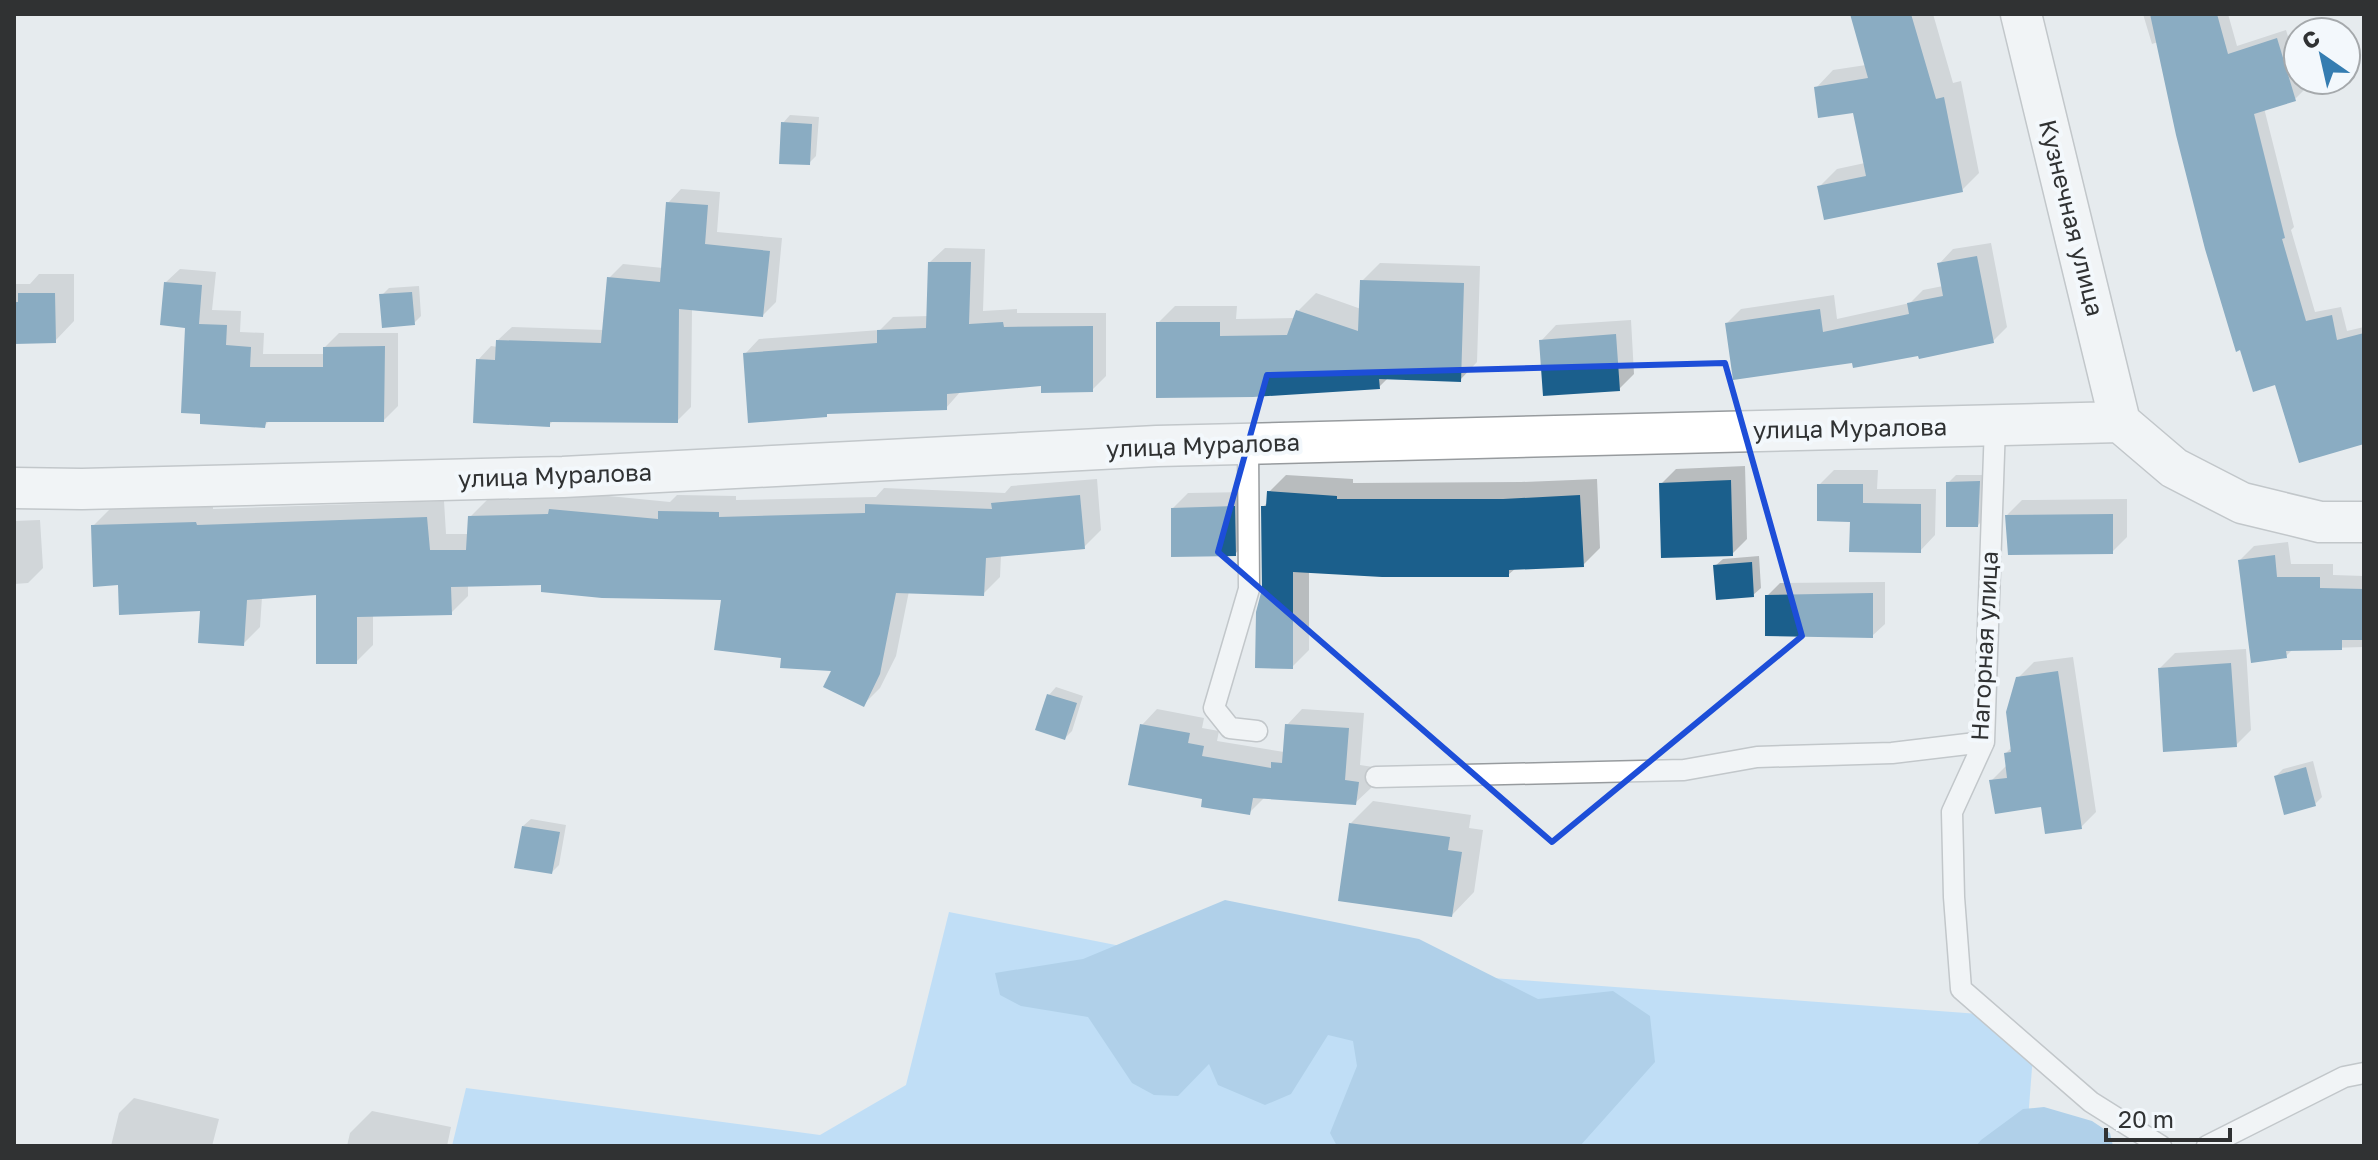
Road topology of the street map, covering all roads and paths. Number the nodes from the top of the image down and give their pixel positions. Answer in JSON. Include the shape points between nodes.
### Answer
{"nodes":[{"id":1,"x":2021,"y":14,"type":"edge"},
{"id":2,"x":2120,"y":422,"type":"junction"},
{"id":3,"x":1995,"y":425,"type":"junction"},
{"id":4,"x":1248,"y":444,"type":"junction"},
{"id":5,"x":14,"y":488,"type":"edge"},
{"id":6,"x":2364,"y":522,"type":"edge"},
{"id":7,"x":1257,"y":731,"type":"dead end"},
{"id":8,"x":1984,"y":742,"type":"junction"},
{"id":9,"x":1376,"y":777,"type":"dead end"},
{"id":10,"x":2364,"y":1073,"type":"edge"},
{"id":11,"x":2161,"y":1146,"type":"edge"},
{"id":12,"x":2207,"y":1146,"type":"edge"}],
"edges":[{"from":1,"to":2,"type":"street","name":"Кузнечная улица"},
{"from":2,"to":3,"type":"street","name":"улица Муралова"},
{"from":2,"to":6,"type":"street","via":[[2174,468],[2242,503],[2320,522]]},
{"from":3,"to":4,"type":"street","name":"улица Муралова"},
{"from":3,"to":8,"type":"lane","name":"Нагорная улица"},
{"from":4,"to":5,"type":"street","name":"улица Муралова","via":[[563,477]]},
{"from":4,"to":7,"type":"lane","via":[[1249,589],[1214,708],[1230,728]]},
{"from":8,"to":9,"type":"lane","via":[[1892,753],[1757,757],[1684,770]]},
{"from":8,"to":11,"type":"lane","name":"Нагорная улица","via":[[1952,812],[1961,989],[2091,1102]]},
{"from":10,"to":12,"type":"lane","via":[[2344,1077]]}]}
